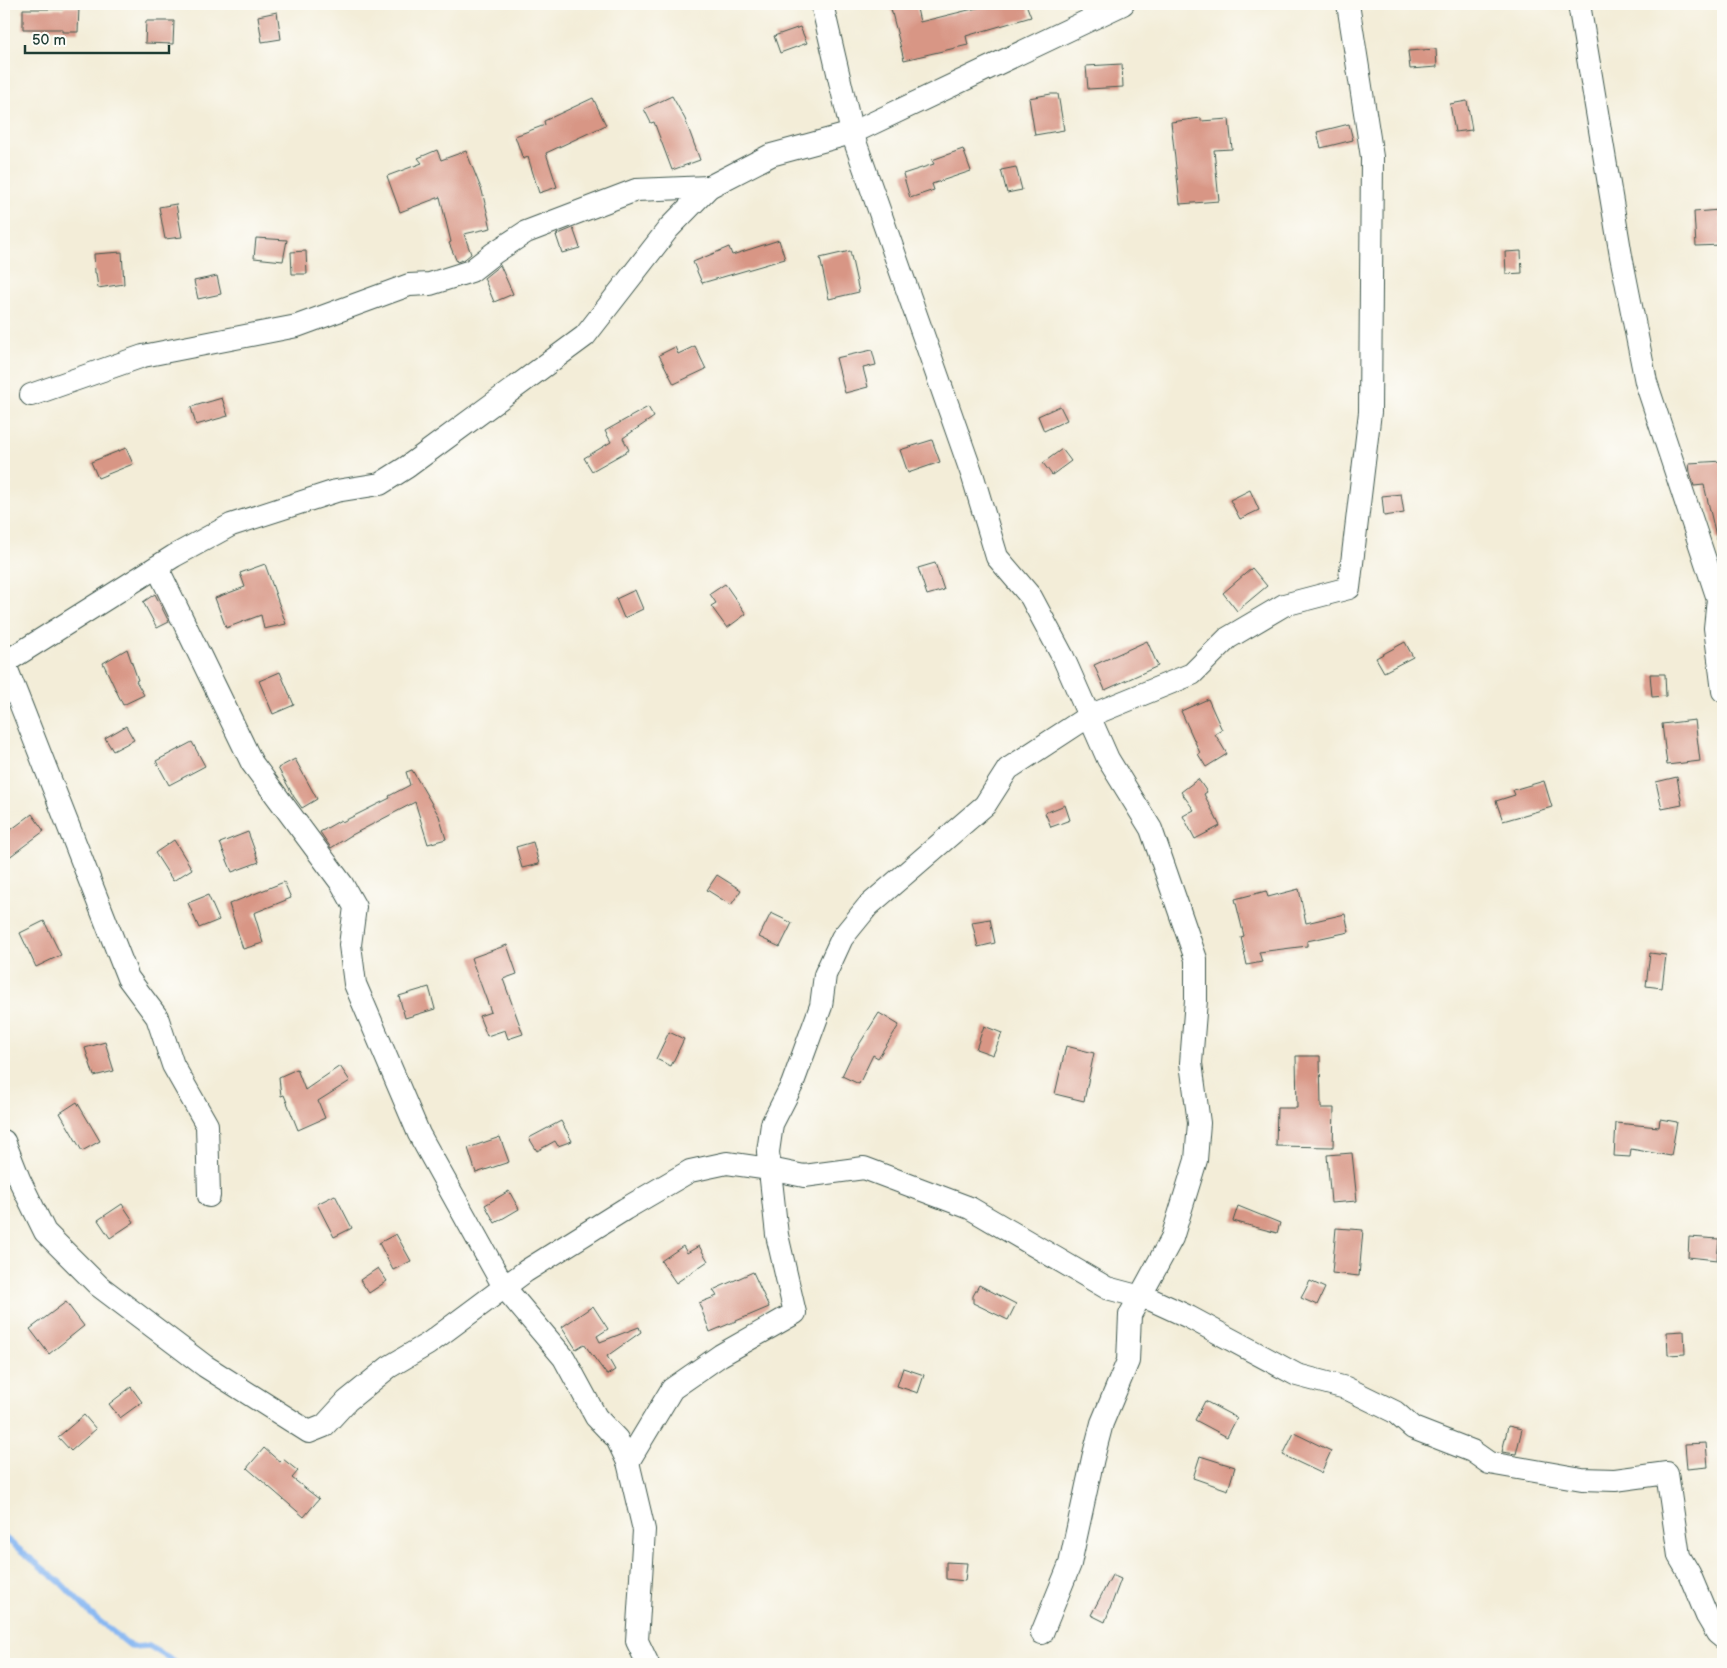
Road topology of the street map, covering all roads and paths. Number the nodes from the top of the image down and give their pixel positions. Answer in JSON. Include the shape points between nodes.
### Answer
{"nodes":[{"id":1,"x":822,"y":4,"type":"edge"},
{"id":2,"x":1123,"y":4,"type":"edge"},
{"id":3,"x":1348,"y":4,"type":"edge"},
{"id":4,"x":1579,"y":4,"type":"edge"},
{"id":5,"x":852,"y":133,"type":"junction"},
{"id":6,"x":709,"y":187,"type":"junction"},
{"id":7,"x":31,"y":396,"type":"dead end"},
{"id":8,"x":157,"y":567,"type":"junction"},
{"id":9,"x":4,"y":662,"type":"edge"},
{"id":10,"x":1723,"y":691,"type":"edge"},
{"id":11,"x":1089,"y":716,"type":"junction"},
{"id":12,"x":4,"y":1141,"type":"edge"},
{"id":13,"x":770,"y":1170,"type":"junction"},
{"id":14,"x":209,"y":1196,"type":"dead end"},
{"id":15,"x":504,"y":1287,"type":"junction"},
{"id":16,"x":1140,"y":1297,"type":"junction"},
{"id":17,"x":628,"y":1462,"type":"junction"},
{"id":18,"x":1042,"y":1633,"type":"dead end"},
{"id":19,"x":1723,"y":1638,"type":"edge"},
{"id":20,"x":648,"y":1664,"type":"edge"}],
"edges":[{"from":1,"to":5,"type":"street"},
{"from":2,"to":5,"type":"street"},
{"from":3,"to":11,"type":"street","via":[[1372,157],[1370,412],[1349,588],[1284,604],[1228,638],[1192,674]]},
{"from":4,"to":10,"type":"street","via":[[1621,256],[1646,382],[1718,598],[1715,628]]},
{"from":5,"to":6,"type":"street","via":[[771,155]]},
{"from":5,"to":11,"type":"street","via":[[973,477],[997,557],[1031,597]]},
{"from":6,"to":7,"type":"street","via":[[636,190],[526,232],[471,271],[430,284],[409,285],[297,326],[142,356]]},
{"from":6,"to":8,"type":"street","via":[[669,228],[585,336],[406,467],[380,484],[336,491],[231,524]]},
{"from":8,"to":9,"type":"street"},
{"from":8,"to":15,"type":"street","via":[[252,763],[342,884],[355,907],[350,945],[355,984],[419,1134]]},
{"from":9,"to":14,"type":"street","via":[[128,978],[157,1017],[173,1065],[207,1125]]},
{"from":11,"to":13,"type":"street","via":[[1008,769],[985,805],[868,906],[842,938],[825,975],[821,1006],[792,1085],[772,1124],[768,1152]]},
{"from":11,"to":16,"type":"street","via":[[1108,759],[1151,829],[1196,959],[1191,1063],[1199,1123],[1196,1160],[1172,1238]]},
{"from":12,"to":15,"type":"street","via":[[45,1232],[99,1286],[205,1366],[309,1432],[324,1426],[347,1401]]},
{"from":13,"to":15,"type":"street","via":[[727,1163],[690,1171]]},
{"from":13,"to":16,"type":"street","via":[[804,1176],[864,1168],[970,1208],[1107,1288]]},
{"from":13,"to":17,"type":"street","via":[[777,1235],[795,1313],[721,1355],[672,1389]]},
{"from":15,"to":17,"type":"street","via":[[564,1358],[596,1417],[617,1439]]},
{"from":16,"to":18,"type":"street","via":[[1130,1315],[1128,1361],[1102,1423],[1092,1458],[1070,1564]]},
{"from":16,"to":19,"type":"street","via":[[1189,1317],[1297,1375],[1346,1388],[1395,1412],[1413,1428],[1472,1451],[1489,1464],[1615,1480],[1667,1473],[1679,1556],[1716,1633]]},
{"from":17,"to":20,"type":"street","via":[[644,1530],[637,1641]]}]}
